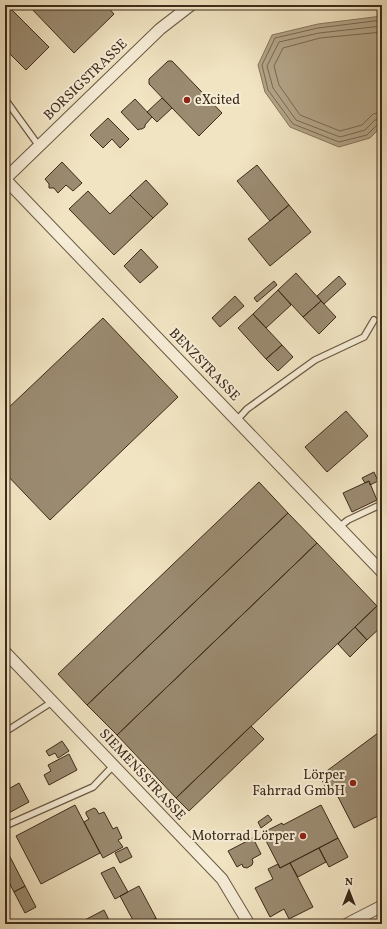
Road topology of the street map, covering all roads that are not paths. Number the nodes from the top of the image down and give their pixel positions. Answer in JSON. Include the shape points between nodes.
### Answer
{"nodes":[{"id":1,"x":191,"y":5,"type":"edge"},
{"id":2,"x":5,"y":99,"type":"edge"},
{"id":3,"x":39,"y":146,"type":"junction"},
{"id":4,"x":5,"y":179,"type":"edge"},
{"id":5,"x":374,"y":320,"type":"dead end"},
{"id":6,"x":237,"y":420,"type":"junction"},
{"id":7,"x":382,"y":504,"type":"edge"},
{"id":8,"x":339,"y":527,"type":"junction"},
{"id":9,"x":382,"y":572,"type":"edge"},
{"id":10,"x":5,"y":652,"type":"edge"},
{"id":11,"x":52,"y":702,"type":"junction"},
{"id":12,"x":5,"y":732,"type":"edge"},
{"id":13,"x":113,"y":766,"type":"junction"},
{"id":14,"x":5,"y":826,"type":"edge"},
{"id":15,"x":382,"y":906,"type":"edge"},
{"id":16,"x":249,"y":924,"type":"edge"},
{"id":17,"x":347,"y":924,"type":"edge"}],
"edges":[{"from":1,"to":3,"type":"street","name":"BORSIGSTRASSE","via":[[160,29]]},
{"from":2,"to":3,"type":"lane"},
{"from":3,"to":4,"type":"street","name":"BORSIGSTRASSE"},
{"from":4,"to":6,"type":"street","name":"BENZSTRASSE"},
{"from":5,"to":6,"type":"lane","via":[[364,337],[315,360],[247,409]]},
{"from":6,"to":8,"type":"street","name":"BENZSTRASSE"},
{"from":7,"to":8,"type":"lane"},
{"from":8,"to":9,"type":"street","name":"BENZSTRASSE"},
{"from":10,"to":11,"type":"street","name":"SIEMENSSTRASSE"},
{"from":11,"to":12,"type":"lane"},
{"from":11,"to":13,"type":"street","name":"SIEMENSSTRASSE"},
{"from":13,"to":14,"type":"lane","via":[[93,787]]},
{"from":13,"to":16,"type":"street","name":"SIEMENSSTRASSE","via":[[222,879]]},
{"from":15,"to":17,"type":"street"}]}
